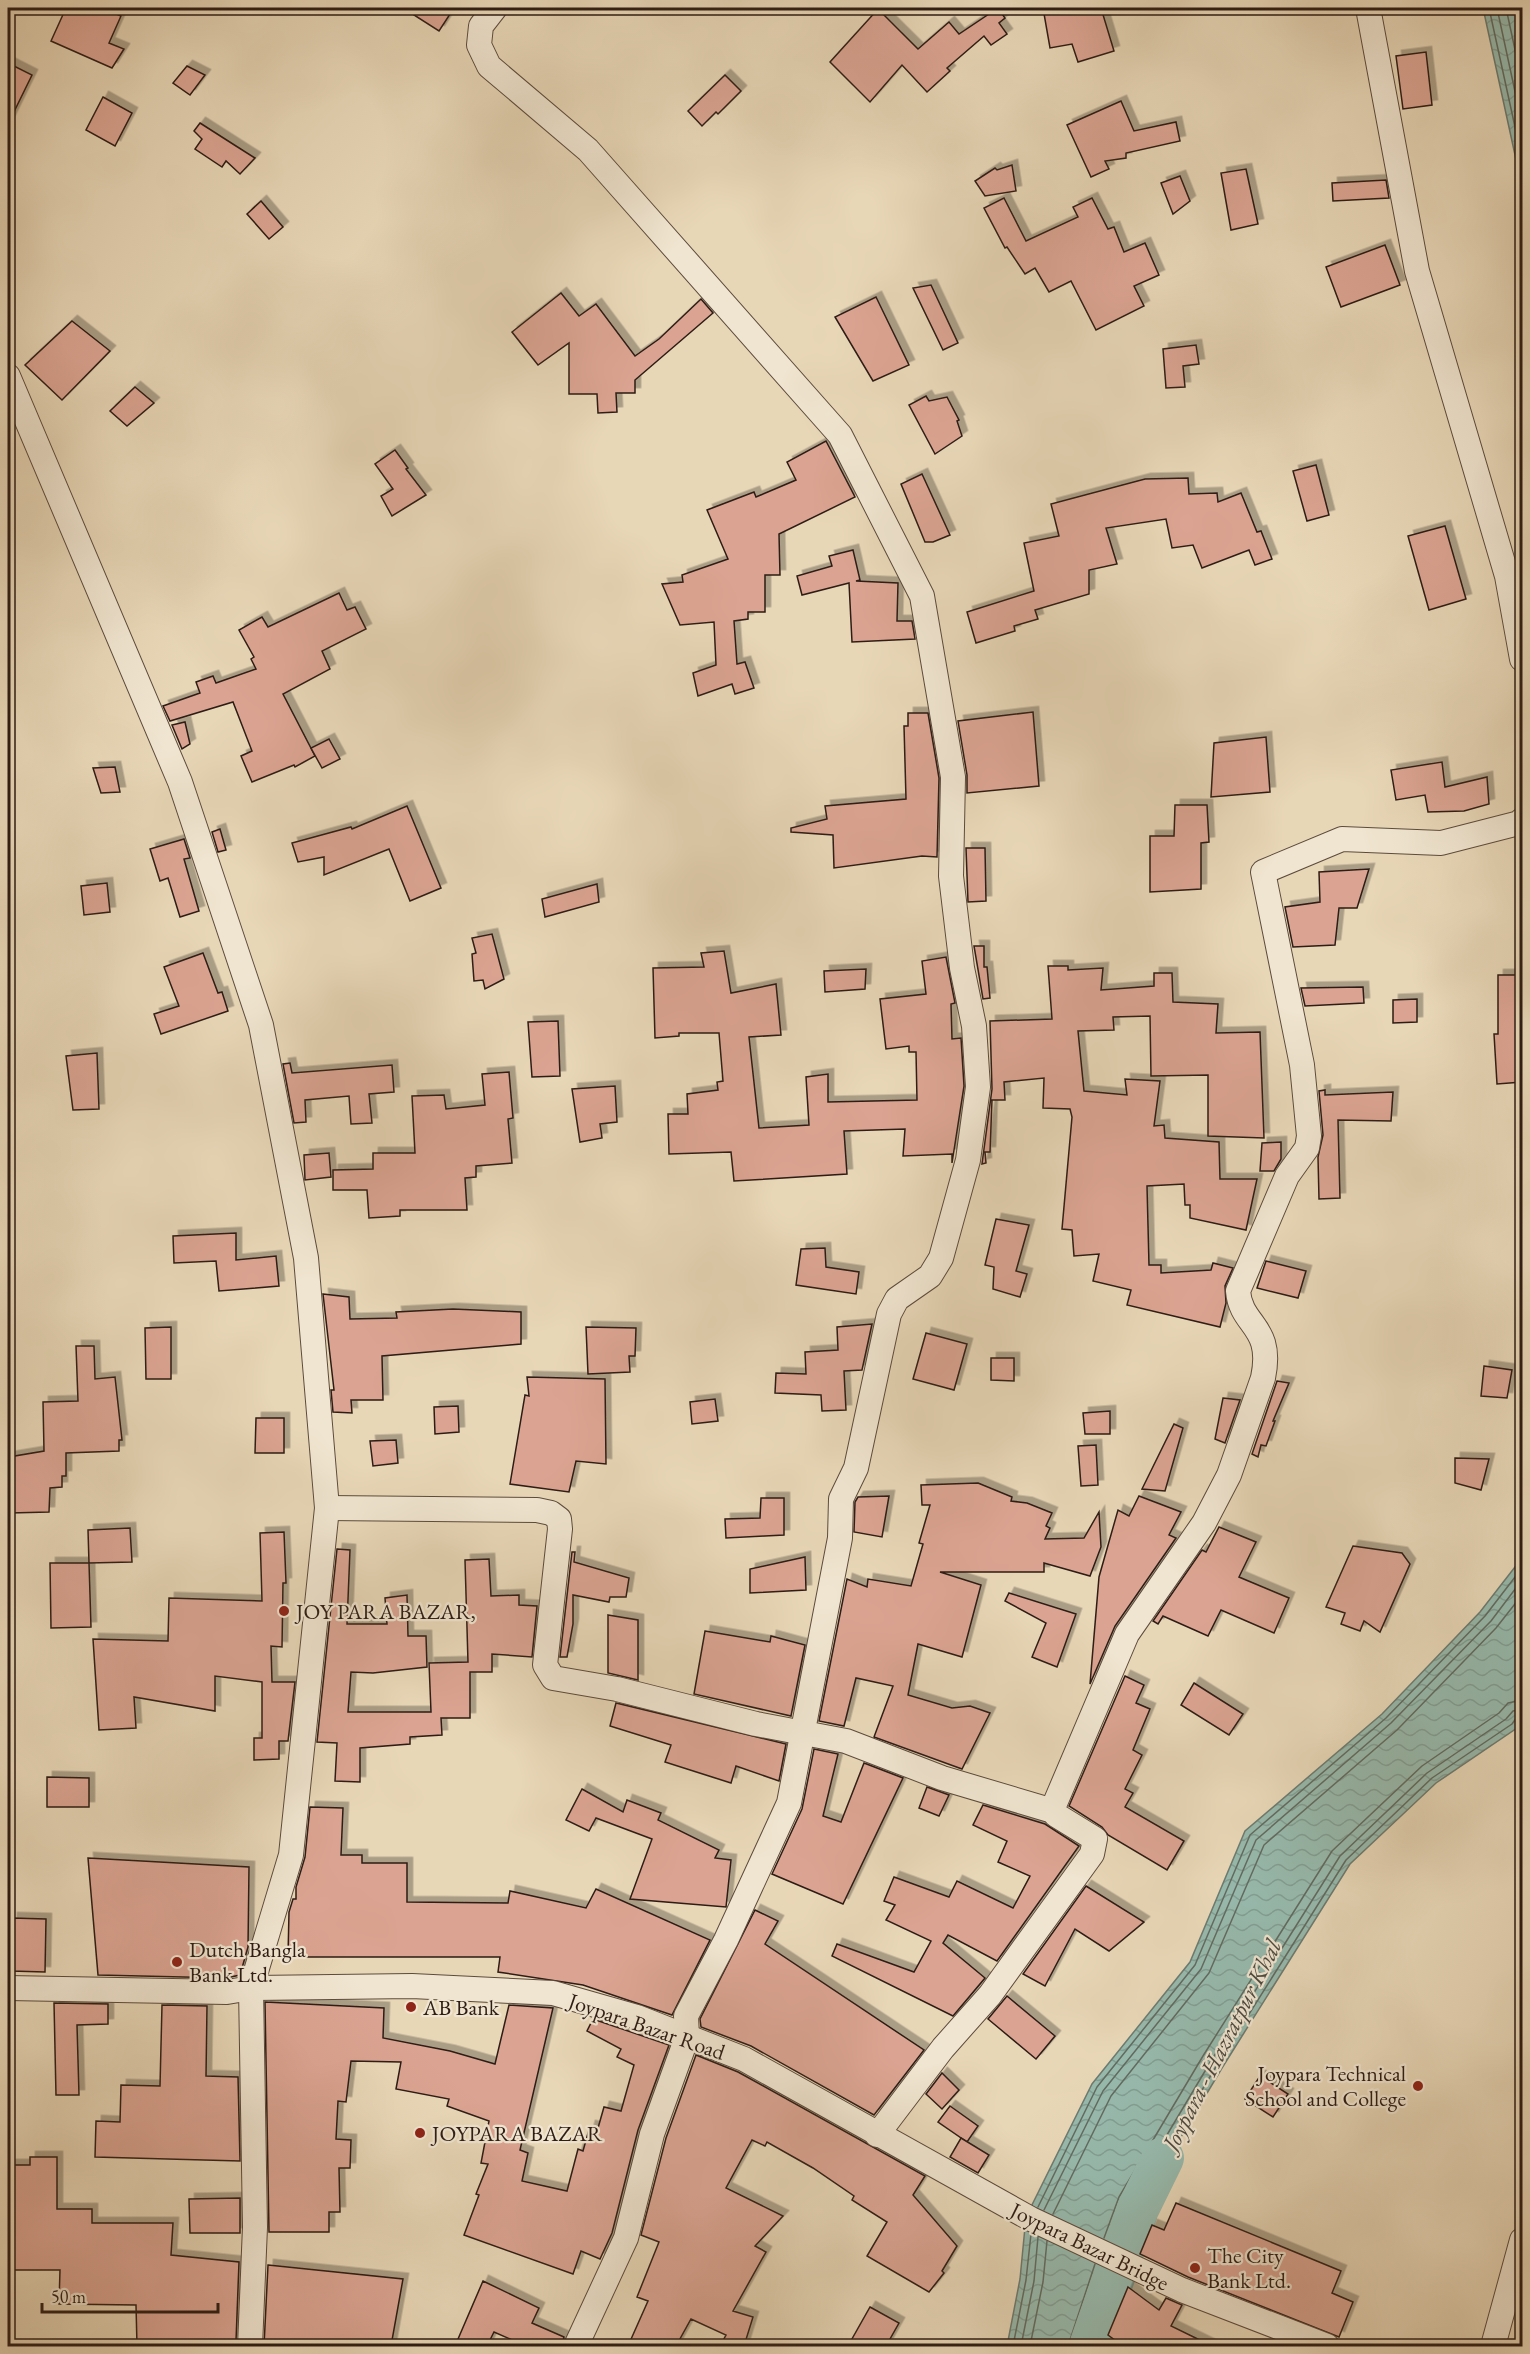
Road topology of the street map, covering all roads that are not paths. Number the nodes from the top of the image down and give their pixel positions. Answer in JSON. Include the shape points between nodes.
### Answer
{"nodes":[{"id":1,"x":495,"y":8,"type":"edge"},
{"id":2,"x":1368,"y":8,"type":"edge"},
{"id":3,"x":8,"y":376,"type":"edge"},
{"id":4,"x":1522,"y":659,"type":"edge"},
{"id":5,"x":1522,"y":820,"type":"edge"},
{"id":6,"x":327,"y":1508,"type":"junction"},
{"id":7,"x":803,"y":1733,"type":"junction"},
{"id":8,"x":1053,"y":1811,"type":"junction"},
{"id":9,"x":8,"y":1988,"type":"edge"},
{"id":10,"x":251,"y":1988,"type":"junction"},
{"id":11,"x":687,"y":2037,"type":"junction"},
{"id":12,"x":877,"y":2135,"type":"junction"},
{"id":13,"x":998,"y":2202,"type":"joint"},
{"id":14,"x":1522,"y":2240,"type":"edge"},
{"id":15,"x":250,"y":2346,"type":"edge"},
{"id":16,"x":576,"y":2346,"type":"edge"},
{"id":17,"x":1327,"y":2346,"type":"edge"},
{"id":18,"x":1492,"y":2346,"type":"edge"}],
"edges":[{"from":1,"to":7,"type":"street","via":[[481,26],[479,45],[489,66],[588,150],[840,435],[922,596],[953,777],[951,876],[977,1052],[978,1087],[968,1160],[941,1258],[930,1276],[897,1299],[889,1314],[856,1468],[841,1499],[840,1538]]},
{"from":2,"to":4,"type":"street","via":[[1417,271],[1507,576]]},
{"from":3,"to":6,"type":"street","via":[[180,782],[261,1025],[306,1258]]},
{"from":5,"to":8,"type":"street","via":[[1519,824],[1441,843],[1342,839],[1263,872],[1302,1065],[1309,1136],[1307,1148],[1287,1176],[1238,1291],[1241,1305],[1264,1340],[1263,1378],[1229,1475],[1204,1523],[1127,1634]]},
{"from":6,"to":7,"type":"street","via":[[551,1513],[559,1519],[560,1529],[545,1665],[553,1678],[617,1689]]},
{"from":6,"to":10,"type":"street","via":[[291,1855]]},
{"from":7,"to":8,"type":"street","via":[[846,1741],[942,1779]]},
{"from":7,"to":11,"type":"street","via":[[789,1803],[686,2016]]},
{"from":8,"to":12,"type":"street","via":[[1092,1835],[1096,1843],[1092,1854],[990,1995],[943,2048]]},
{"from":9,"to":10,"type":"street","name":"Joypara Bazar Road","via":[[227,1992]]},
{"from":10,"to":11,"type":"street","name":"Joypara Bazar Road","via":[[412,1986],[553,1993],[637,2017]]},
{"from":10,"to":15,"type":"street","via":[[255,2227]]},
{"from":11,"to":12,"type":"street","name":"Joypara Bazar Road","via":[[744,2059]]},
{"from":11,"to":16,"type":"street","via":[[652,2134],[626,2238]]},
{"from":12,"to":13,"type":"street","name":"Joypara Bazar Road"},
{"from":13,"to":17,"type":"street","name":"Joypara Bazar Bridge","via":[[1182,2290]]},
{"from":14,"to":18,"type":"street"}]}
